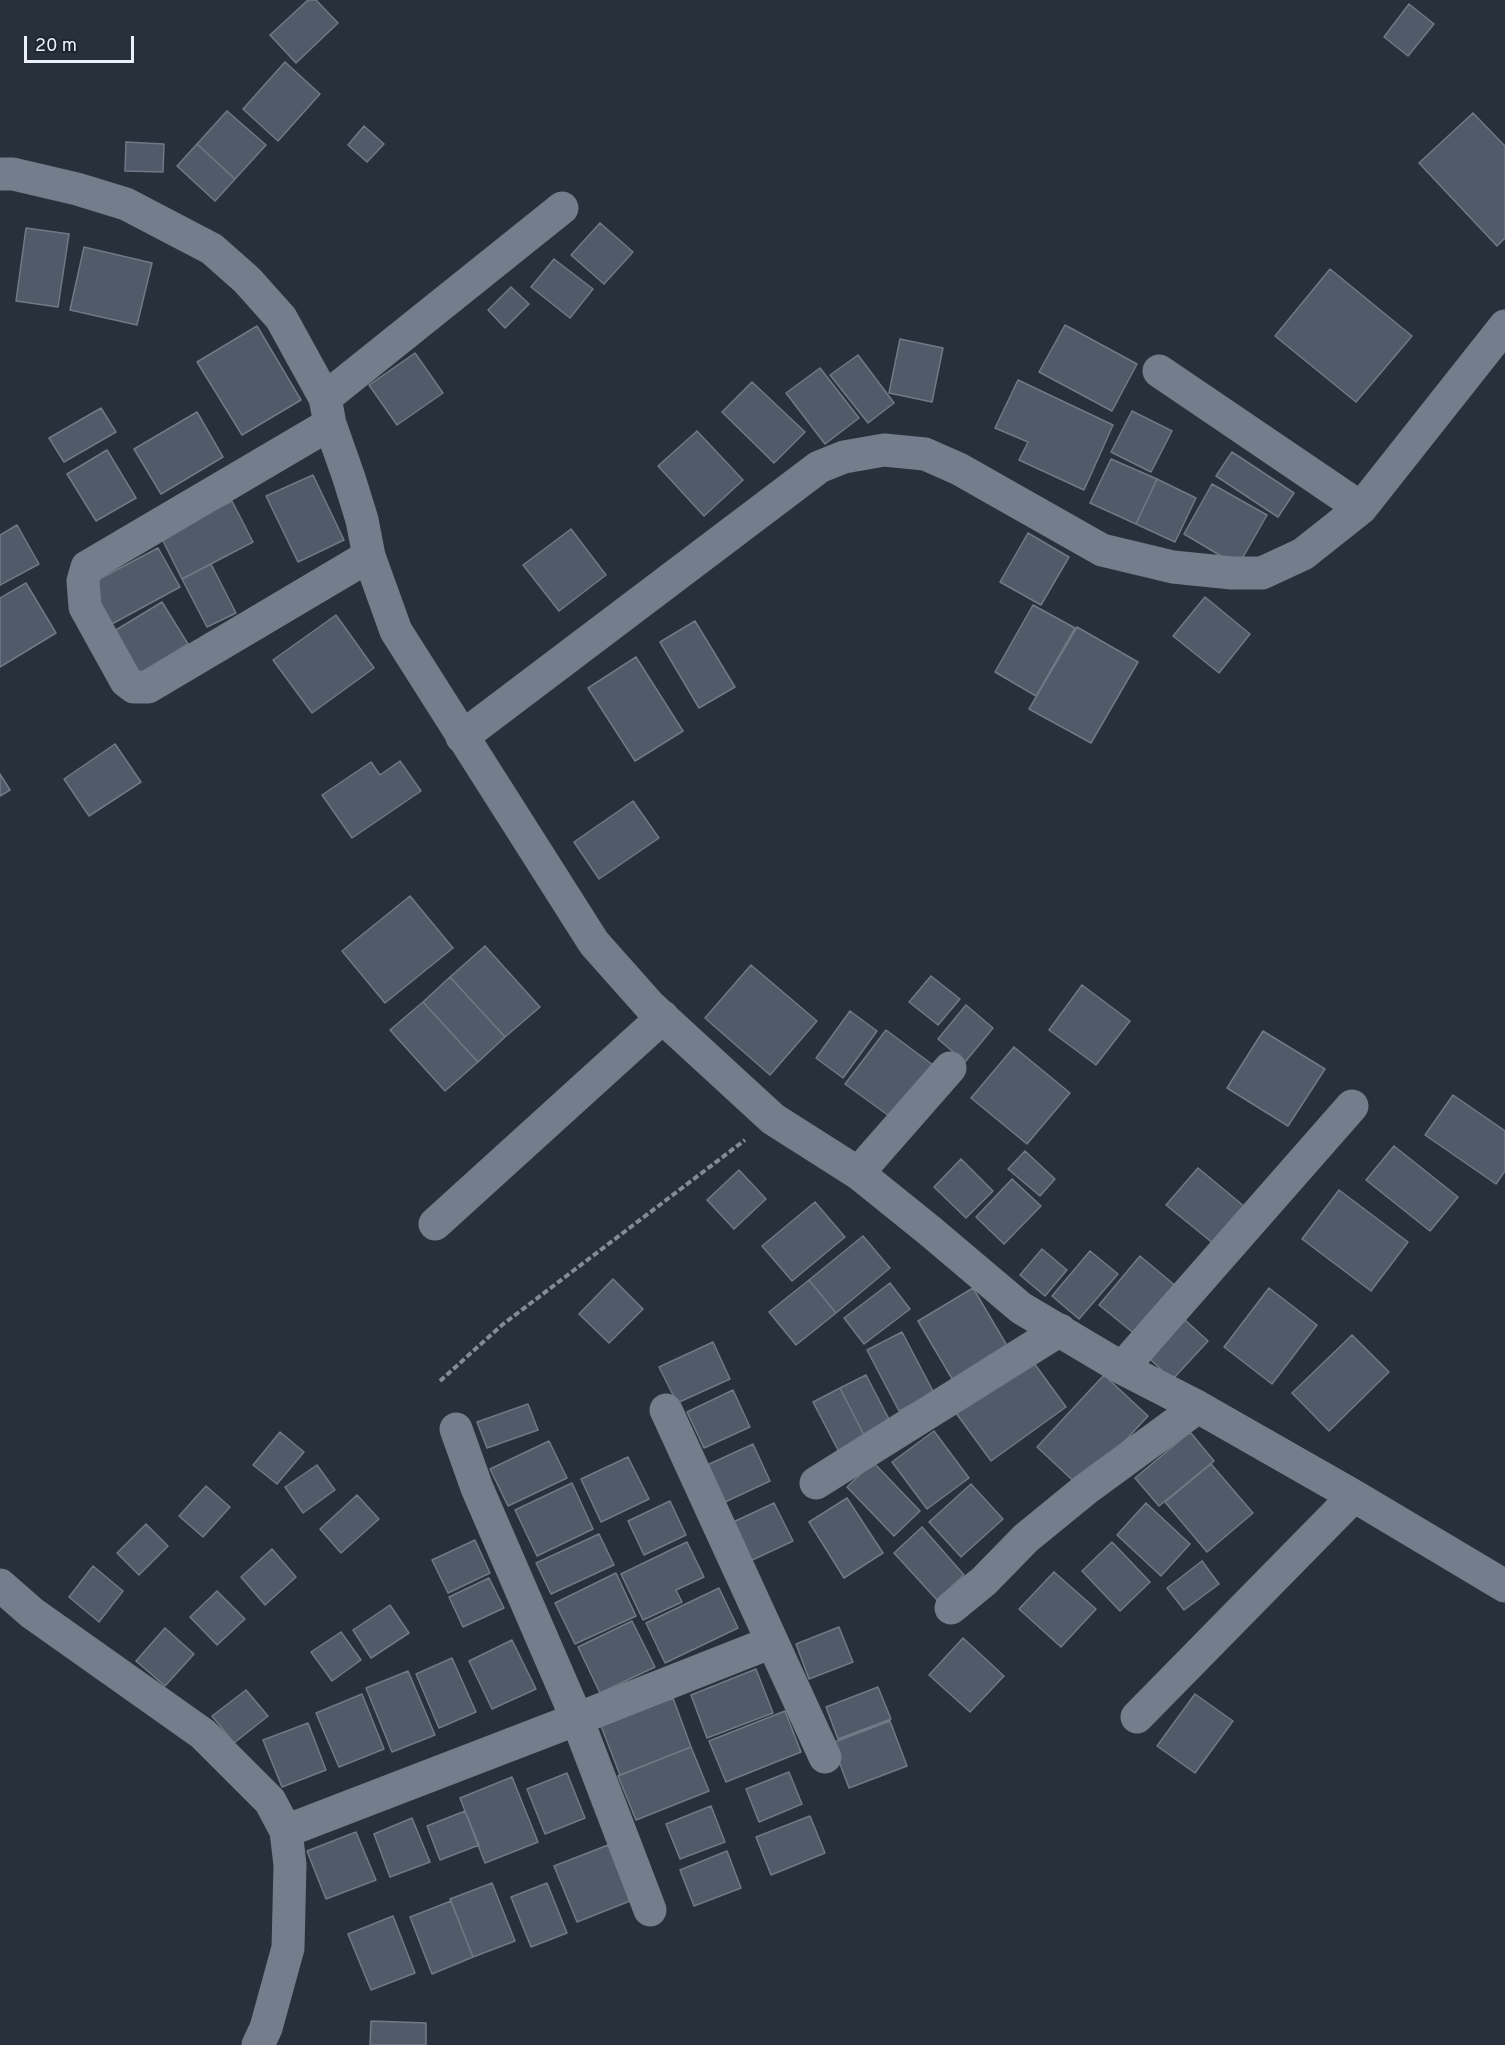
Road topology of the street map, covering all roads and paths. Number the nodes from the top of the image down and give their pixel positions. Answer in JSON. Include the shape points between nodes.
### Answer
{"nodes":[{"id":1,"x":0,"y":174,"type":"edge"},
{"id":2,"x":562,"y":208,"type":"dead end"},
{"id":3,"x":1505,"y":326,"type":"edge"},
{"id":4,"x":1159,"y":371,"type":"dead end"},
{"id":5,"x":328,"y":411,"type":"junction"},
{"id":6,"x":1361,"y":508,"type":"junction"},
{"id":7,"x":369,"y":556,"type":"junction"},
{"id":8,"x":462,"y":737,"type":"junction"},
{"id":9,"x":663,"y":1017,"type":"junction"},
{"id":10,"x":950,"y":1068,"type":"dead end"},
{"id":11,"x":1352,"y":1106,"type":"dead end"},
{"id":12,"x":773,"y":1119,"type":"junction"},
{"id":13,"x":858,"y":1173,"type":"junction"},
{"id":14,"x":435,"y":1224,"type":"dead end"},
{"id":15,"x":1060,"y":1330,"type":"junction"},
{"id":16,"x":1122,"y":1368,"type":"junction"},
{"id":17,"x":440,"y":1381,"type":"dead end"},
{"id":18,"x":1198,"y":1407,"type":"junction"},
{"id":19,"x":666,"y":1410,"type":"dead end"},
{"id":20,"x":456,"y":1429,"type":"dead end"},
{"id":21,"x":816,"y":1483,"type":"dead end"},
{"id":22,"x":1354,"y":1496,"type":"junction"},
{"id":23,"x":0,"y":1585,"type":"edge"},
{"id":24,"x":1505,"y":1586,"type":"edge"},
{"id":25,"x":951,"y":1608,"type":"dead end"},
{"id":26,"x":772,"y":1642,"type":"junction"},
{"id":27,"x":1137,"y":1717,"type":"dead end"},
{"id":28,"x":577,"y":1719,"type":"junction"},
{"id":29,"x":825,"y":1757,"type":"dead end"},
{"id":30,"x":286,"y":1831,"type":"junction"},
{"id":31,"x":650,"y":1910,"type":"dead end"},
{"id":32,"x":258,"y":2045,"type":"edge"}],
"edges":[{"from":1,"to":5,"type":"street","via":[[77,189],[126,204],[212,249],[281,318]]},
{"from":2,"to":5,"type":"street"},
{"from":3,"to":6,"type":"street"},
{"from":4,"to":6,"type":"street"},
{"from":5,"to":7,"type":"street","via":[[362,520]]},
{"from":5,"to":7,"type":"street","via":[[87,567],[83,581],[85,607],[126,681],[134,687],[148,687]]},
{"from":6,"to":8,"type":"street","via":[[1303,554],[1262,573],[1232,573],[1173,567],[1102,550],[959,469],[925,454],[884,450],[844,457],[819,467]]},
{"from":7,"to":8,"type":"street","via":[[396,632]]},
{"from":8,"to":9,"type":"street","via":[[594,943]]},
{"from":9,"to":12,"type":"street"},
{"from":9,"to":14,"type":"street"},
{"from":10,"to":13,"type":"street"},
{"from":11,"to":16,"type":"street"},
{"from":12,"to":13,"type":"street"},
{"from":12,"to":17,"type":"path","via":[[502,1325]]},
{"from":13,"to":15,"type":"street","via":[[1021,1308]]},
{"from":15,"to":16,"type":"street"},
{"from":15,"to":21,"type":"street"},
{"from":16,"to":18,"type":"street"},
{"from":18,"to":22,"type":"street"},
{"from":18,"to":25,"type":"street","via":[[1086,1489]]},
{"from":19,"to":26,"type":"street"},
{"from":20,"to":28,"type":"street","via":[[477,1488]]},
{"from":22,"to":24,"type":"street"},
{"from":22,"to":27,"type":"street"},
{"from":23,"to":30,"type":"street","via":[[32,1613],[203,1734],[270,1801]]},
{"from":26,"to":28,"type":"street"},
{"from":26,"to":29,"type":"street"},
{"from":28,"to":30,"type":"street"},
{"from":28,"to":31,"type":"street"},
{"from":30,"to":32,"type":"street","via":[[290,1865],[288,1948]]}]}
